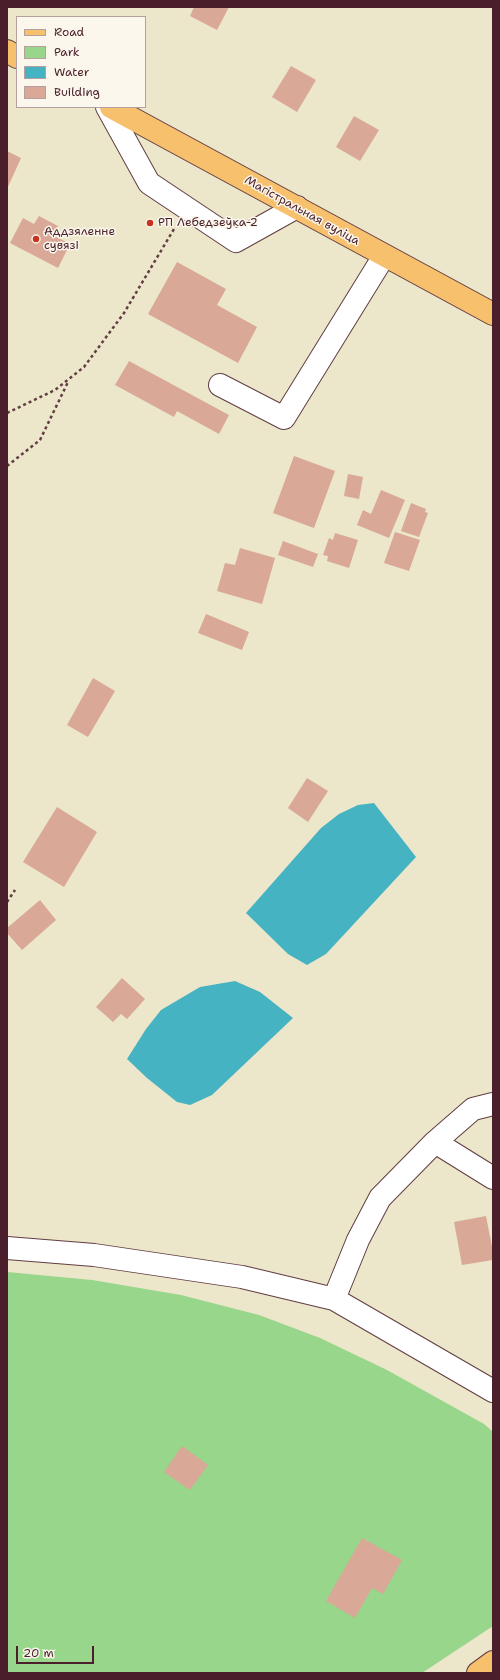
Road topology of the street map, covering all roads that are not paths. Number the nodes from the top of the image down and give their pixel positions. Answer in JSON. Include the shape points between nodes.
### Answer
{"nodes":[{"id":1,"x":7,"y":51,"type":"edge"},
{"id":2,"x":16,"y":56,"type":"edge"},
{"id":3,"x":108,"y":108,"type":"edge"},
{"id":4,"x":113,"y":108,"type":"edge"},
{"id":5,"x":297,"y":207,"type":"junction"},
{"id":6,"x":384,"y":256,"type":"junction"},
{"id":7,"x":493,"y":314,"type":"edge"},
{"id":8,"x":220,"y":385,"type":"dead end"},
{"id":9,"x":493,"y":1104,"type":"edge"},
{"id":10,"x":435,"y":1142,"type":"junction"},
{"id":11,"x":493,"y":1178,"type":"edge"},
{"id":12,"x":7,"y":1248,"type":"edge"},
{"id":13,"x":334,"y":1299,"type":"junction"},
{"id":14,"x":493,"y":1391,"type":"edge"},
{"id":15,"x":493,"y":1662,"type":"edge"},
{"id":16,"x":478,"y":1673,"type":"edge"}],
"edges":[{"from":1,"to":2,"type":"main road"},
{"from":3,"to":5,"type":"street","via":[[150,183],[236,241]]},
{"from":4,"to":5,"type":"main road","name":"Магістральная вуліца"},
{"from":5,"to":6,"type":"main road","name":"Магістральная вуліца"},
{"from":6,"to":7,"type":"main road","name":"Магістральная вуліца"},
{"from":6,"to":8,"type":"street","via":[[284,418]]},
{"from":9,"to":10,"type":"street","via":[[473,1109]]},
{"from":10,"to":11,"type":"street"},
{"from":10,"to":13,"type":"street","via":[[380,1198],[358,1240]]},
{"from":12,"to":13,"type":"street","via":[[94,1255],[242,1277]]},
{"from":13,"to":14,"type":"street"},
{"from":15,"to":16,"type":"main road"}]}
